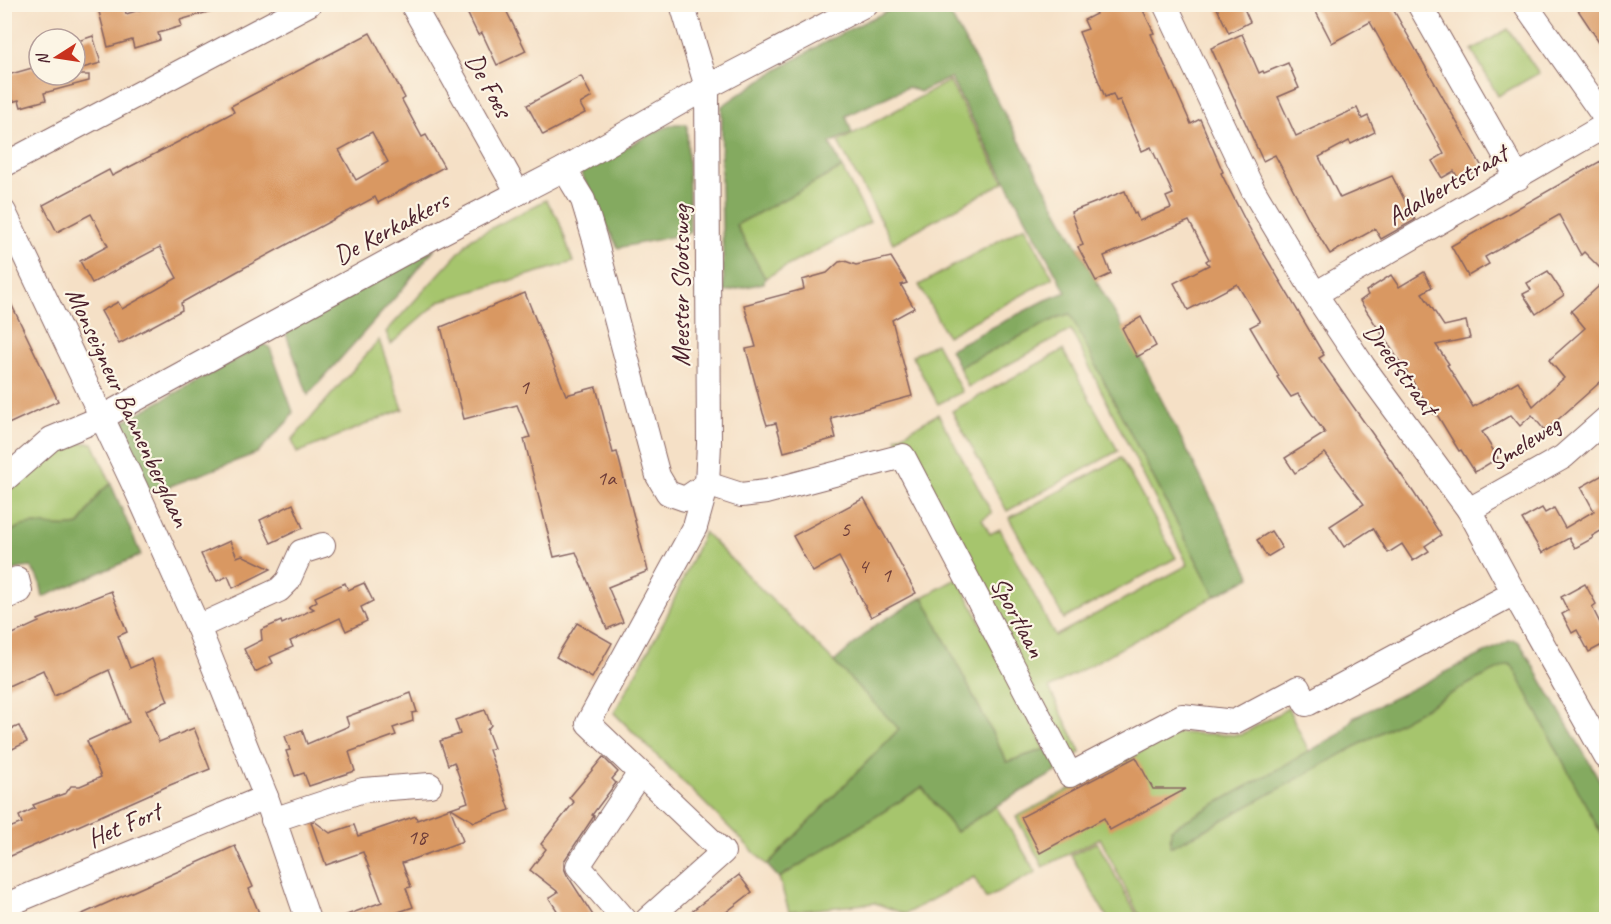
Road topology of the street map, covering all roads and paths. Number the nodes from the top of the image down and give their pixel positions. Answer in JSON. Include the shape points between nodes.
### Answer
{"nodes":[{"id":1,"x":309,"y":4,"type":"edge"},
{"id":2,"x":411,"y":4,"type":"edge"},
{"id":3,"x":682,"y":4,"type":"edge"},
{"id":4,"x":866,"y":4,"type":"edge"},
{"id":5,"x":1166,"y":4,"type":"edge"},
{"id":6,"x":1419,"y":4,"type":"edge"},
{"id":7,"x":1526,"y":4,"type":"edge"},
{"id":8,"x":707,"y":87,"type":"junction"},
{"id":9,"x":1606,"y":119,"type":"edge"},
{"id":10,"x":1606,"y":125,"type":"edge"},
{"id":11,"x":4,"y":165,"type":"edge"},
{"id":12,"x":564,"y":169,"type":"junction"},
{"id":13,"x":1518,"y":178,"type":"junction"},
{"id":14,"x":518,"y":193,"type":"junction"},
{"id":15,"x":4,"y":212,"type":"edge"},
{"id":16,"x":1315,"y":294,"type":"junction"},
{"id":17,"x":101,"y":418,"type":"junction"},
{"id":18,"x":1606,"y":419,"type":"edge"},
{"id":19,"x":4,"y":480,"type":"edge"},
{"id":20,"x":706,"y":484,"type":"junction"},
{"id":21,"x":1469,"y":510,"type":"junction"},
{"id":22,"x":323,"y":545,"type":"dead end"},
{"id":23,"x":1514,"y":593,"type":"junction"},
{"id":24,"x":198,"y":627,"type":"junction"},
{"id":25,"x":1606,"y":757,"type":"edge"},
{"id":26,"x":640,"y":773,"type":"junction"},
{"id":27,"x":430,"y":785,"type":"dead end"},
{"id":28,"x":266,"y":797,"type":"junction"},
{"id":29,"x":273,"y":820,"type":"junction"},
{"id":30,"x":4,"y":906,"type":"edge"},
{"id":31,"x":308,"y":920,"type":"edge"},
{"id":32,"x":625,"y":920,"type":"edge"},
{"id":33,"x":647,"y":920,"type":"edge"}],
"edges":[{"from":1,"to":11,"type":"street"},
{"from":2,"to":14,"type":"street","name":"De Foes"},
{"from":3,"to":8,"type":"street","name":"Meester Slootsweg"},
{"from":4,"to":8,"type":"street","name":"De Kerkakkers"},
{"from":5,"to":16,"type":"street","name":"Dreefstraat","via":[[1253,190]]},
{"from":6,"to":13,"type":"street"},
{"from":7,"to":9,"type":"street"},
{"from":8,"to":12,"type":"street","name":"De Kerkakkers"},
{"from":8,"to":20,"type":"street","name":"Meester Slootsweg"},
{"from":10,"to":13,"type":"street","name":"Adalbertstraat"},
{"from":12,"to":14,"type":"street","name":"De Kerkakkers"},
{"from":12,"to":20,"type":"street","name":"Meester Slootsweg","via":[[583,200],[658,476],[668,493],[685,499]]},
{"from":13,"to":16,"type":"street","name":"Adalbertstraat"},
{"from":14,"to":17,"type":"street","name":"De Kerkakkers"},
{"from":15,"to":17,"type":"street","name":"Monseigneur Bannenberglaan"},
{"from":16,"to":21,"type":"street","name":"Dreefstraat"},
{"from":17,"to":19,"type":"street","name":"De Kerkakkers","via":[[51,439]]},
{"from":17,"to":24,"type":"street","name":"Monseigneur Bannenberglaan"},
{"from":18,"to":21,"type":"street","name":"Smeleweg","via":[[1563,457]]},
{"from":20,"to":23,"type":"street","name":"Sportlaan","via":[[741,495],[766,492],[903,456],[1070,775],[1182,716],[1234,722],[1298,688],[1309,704]]},
{"from":20,"to":26,"type":"street","name":"Meester Slootsweg","via":[[695,527],[588,723]]},
{"from":21,"to":23,"type":"street","name":"Dreefstraat"},
{"from":22,"to":24,"type":"street","via":[[301,552],[288,581],[279,590]]},
{"from":23,"to":25,"type":"street","name":"Dreefstraat"},
{"from":24,"to":28,"type":"street","name":"Monseigneur Bannenberglaan"},
{"from":26,"to":32,"type":"street","via":[[578,866]]},
{"from":26,"to":33,"type":"street","via":[[723,852]]},
{"from":27,"to":29,"type":"street","via":[[363,790]]},
{"from":28,"to":29,"type":"street","name":"Monseigneur Bannenberglaan"},
{"from":28,"to":30,"type":"street","name":"Het Fort"},
{"from":29,"to":31,"type":"street","name":"Monseigneur Bannenberglaan"}]}
